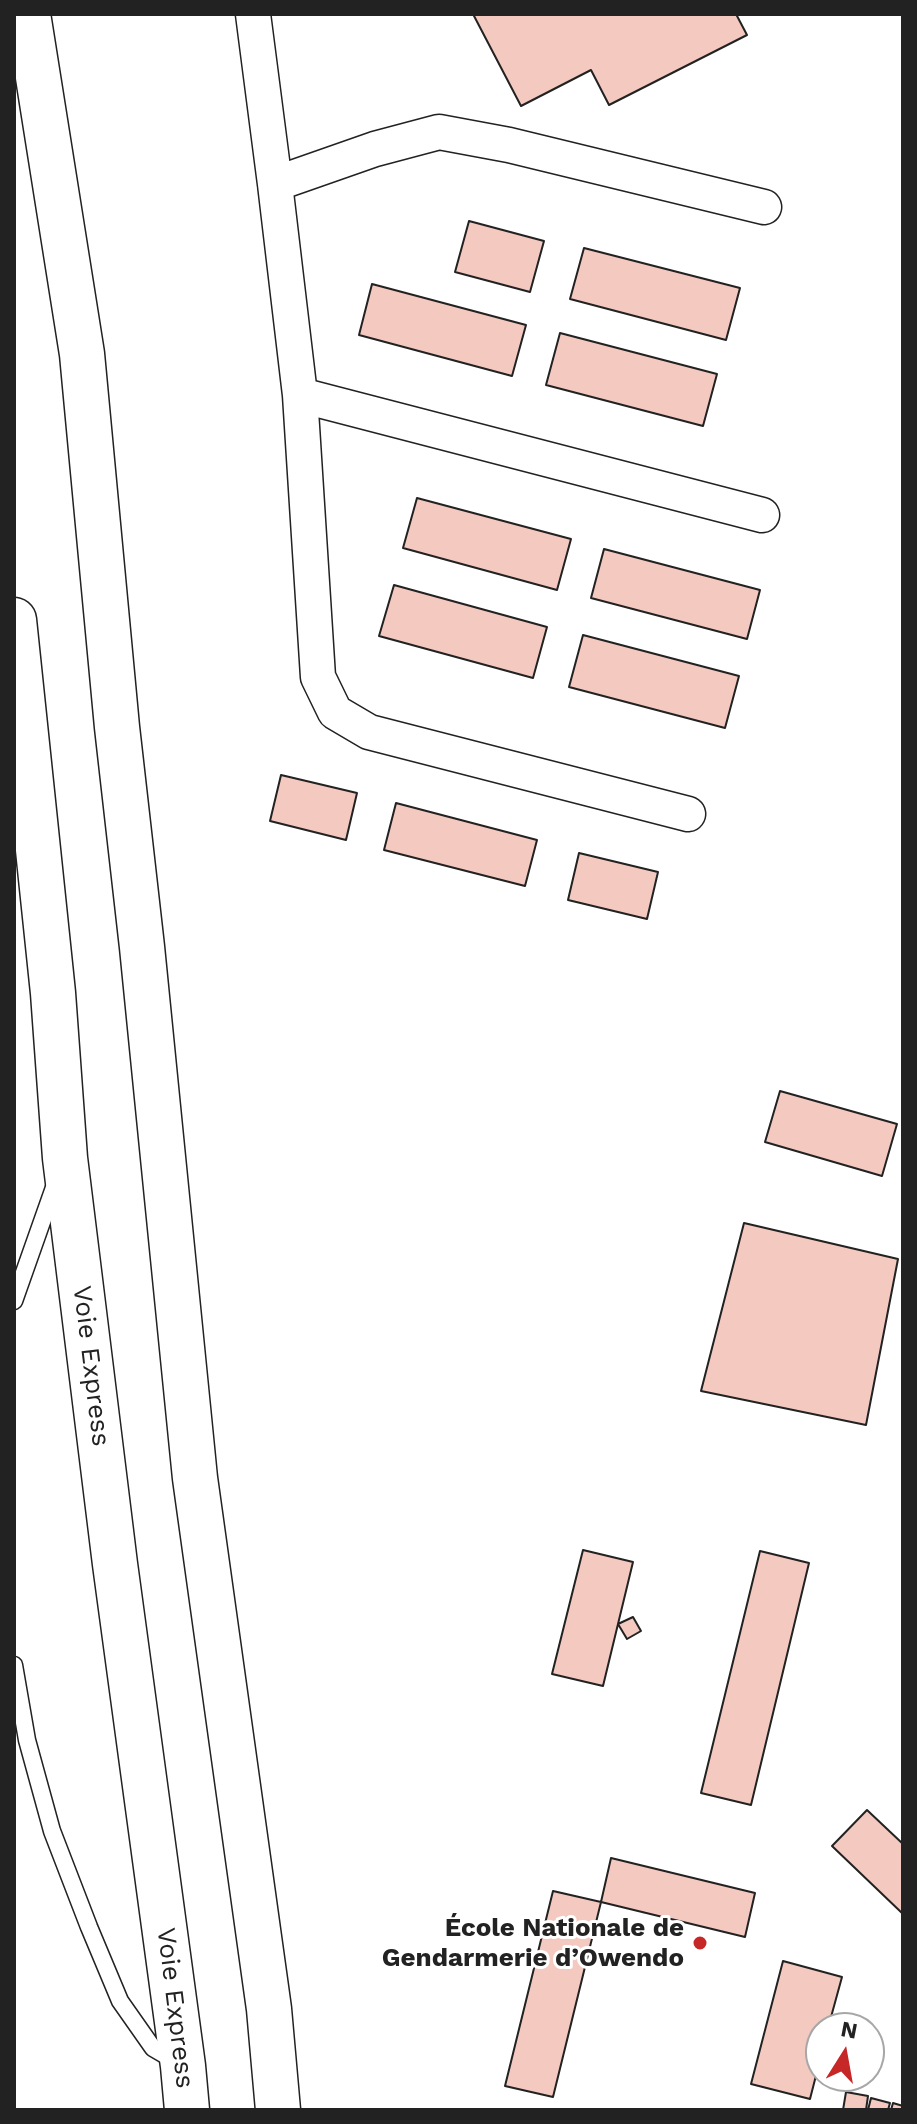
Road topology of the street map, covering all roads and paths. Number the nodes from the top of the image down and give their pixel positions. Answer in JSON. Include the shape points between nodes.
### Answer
{"nodes":[{"id":1,"x":28,"y":14,"type":"edge"},
{"id":2,"x":253,"y":14,"type":"edge"},
{"id":3,"x":275,"y":184,"type":"junction"},
{"id":4,"x":764,"y":207,"type":"dead end"},
{"id":5,"x":300,"y":395,"type":"junction"},
{"id":6,"x":762,"y":515,"type":"dead end"},
{"id":7,"x":14,"y":620,"type":"edge"},
{"id":8,"x":688,"y":814,"type":"dead end"},
{"id":9,"x":65,"y":1158,"type":"junction"},
{"id":10,"x":14,"y":1301,"type":"edge"},
{"id":11,"x":14,"y":1665,"type":"edge"},
{"id":12,"x":183,"y":2066,"type":"junction"},
{"id":13,"x":187,"y":2110,"type":"edge"},
{"id":14,"x":278,"y":2110,"type":"edge"}],
"edges":[{"from":1,"to":14,"type":"highway","via":[[82,354],[195,1478],[269,2009]]},
{"from":2,"to":3,"type":"street"},
{"from":3,"to":4,"type":"street","via":[[439,132]]},
{"from":3,"to":5,"type":"street"},
{"from":5,"to":6,"type":"street"},
{"from":5,"to":8,"type":"street","via":[[318,677],[335,712],[369,732]]},
{"from":7,"to":9,"type":"highway","name":"Voie Express"},
{"from":9,"to":10,"type":"lane"},
{"from":9,"to":12,"type":"highway","name":"Voie Express"},
{"from":11,"to":12,"type":"lane","via":[[27,1740],[52,1831],[120,2001],[153,2048]]},
{"from":12,"to":13,"type":"highway","name":"Voie Express"}]}
